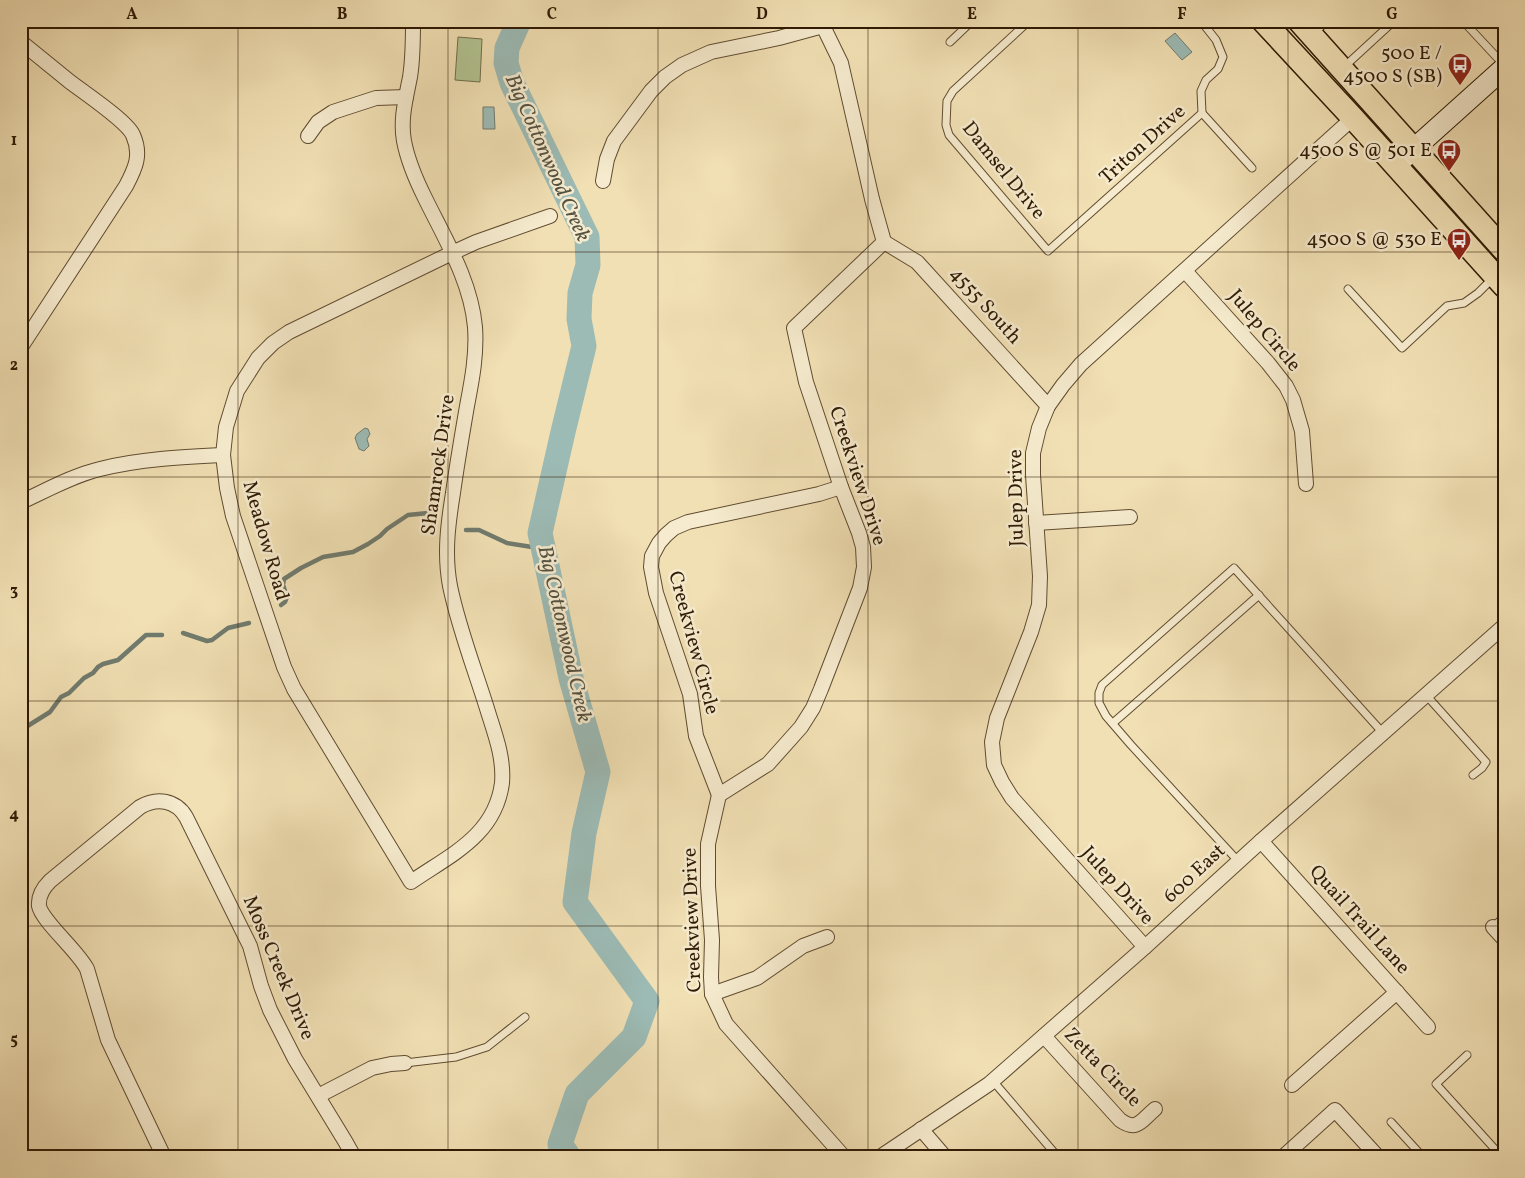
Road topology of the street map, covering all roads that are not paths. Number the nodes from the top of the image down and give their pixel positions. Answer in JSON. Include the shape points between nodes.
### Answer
{"nodes":[{"id":1,"x":413,"y":21,"type":"edge"},
{"id":2,"x":972,"y":21,"type":"edge"},
{"id":3,"x":1029,"y":21,"type":"edge"},
{"id":4,"x":1202,"y":21,"type":"edge"},
{"id":5,"x":1263,"y":21,"type":"edge"},
{"id":6,"x":1394,"y":21,"type":"edge"},
{"id":7,"x":1463,"y":21,"type":"edge"},
{"id":8,"x":824,"y":24,"type":"edge"},
{"id":9,"x":1312,"y":26,"type":"edge"},
{"id":10,"x":21,"y":42,"type":"edge"},
{"id":11,"x":950,"y":42,"type":"dead end"},
{"id":12,"x":1342,"y":69,"type":"junction"},
{"id":13,"x":1501,"y":75,"type":"edge"},
{"id":14,"x":406,"y":97,"type":"junction"},
{"id":15,"x":1202,"y":113,"type":"junction"},
{"id":16,"x":1353,"y":118,"type":"junction"},
{"id":17,"x":308,"y":136,"type":"dead end"},
{"id":18,"x":1414,"y":149,"type":"junction"},
{"id":19,"x":1396,"y":165,"type":"junction"},
{"id":20,"x":1252,"y":168,"type":"dead end"},
{"id":21,"x":603,"y":181,"type":"dead end"},
{"id":22,"x":550,"y":216,"type":"dead end"},
{"id":23,"x":884,"y":242,"type":"junction"},
{"id":24,"x":1504,"y":250,"type":"edge"},
{"id":25,"x":1048,"y":251,"type":"joint"},
{"id":26,"x":452,"y":253,"type":"junction"},
{"id":27,"x":1185,"y":270,"type":"junction"},
{"id":28,"x":1499,"y":281,"type":"edge"},
{"id":29,"x":1348,"y":289,"type":"dead end"},
{"id":30,"x":21,"y":347,"type":"edge"},
{"id":31,"x":1048,"y":406,"type":"junction"},
{"id":32,"x":223,"y":455,"type":"junction"},
{"id":33,"x":1306,"y":484,"type":"dead end"},
{"id":34,"x":840,"y":487,"type":"junction"},
{"id":35,"x":21,"y":502,"type":"edge"},
{"id":36,"x":1130,"y":517,"type":"dead end"},
{"id":37,"x":1036,"y":523,"type":"junction"},
{"id":38,"x":1259,"y":595,"type":"junction"},
{"id":39,"x":1504,"y":626,"type":"edge"},
{"id":40,"x":1426,"y":695,"type":"junction"},
{"id":41,"x":1113,"y":724,"type":"junction"},
{"id":42,"x":1383,"y":733,"type":"junction"},
{"id":43,"x":1473,"y":775,"type":"dead end"},
{"id":44,"x":719,"y":796,"type":"junction"},
{"id":45,"x":1261,"y":841,"type":"junction"},
{"id":46,"x":1238,"y":861,"type":"junction"},
{"id":47,"x":411,"y":882,"type":"joint"},
{"id":48,"x":1504,"y":917,"type":"edge"},
{"id":49,"x":1493,"y":927,"type":"joint"},
{"id":50,"x":827,"y":937,"type":"dead end"},
{"id":51,"x":1504,"y":939,"type":"edge"},
{"id":52,"x":1145,"y":947,"type":"junction"},
{"id":53,"x":1397,"y":992,"type":"junction"},
{"id":54,"x":712,"y":994,"type":"junction"},
{"id":55,"x":525,"y":1017,"type":"dead end"},
{"id":56,"x":1428,"y":1027,"type":"dead end"},
{"id":57,"x":1044,"y":1036,"type":"junction"},
{"id":58,"x":1467,"y":1055,"type":"dead end"},
{"id":59,"x":405,"y":1063,"type":"joint"},
{"id":60,"x":993,"y":1081,"type":"junction"},
{"id":61,"x":1292,"y":1085,"type":"dead end"},
{"id":62,"x":318,"y":1096,"type":"junction"},
{"id":63,"x":1155,"y":1109,"type":"dead end"},
{"id":64,"x":1391,"y":1122,"type":"dead end"},
{"id":65,"x":920,"y":1129,"type":"junction"},
{"id":66,"x":164,"y":1157,"type":"edge"},
{"id":67,"x":354,"y":1157,"type":"edge"},
{"id":68,"x":844,"y":1157,"type":"edge"},
{"id":69,"x":880,"y":1157,"type":"edge"},
{"id":70,"x":945,"y":1157,"type":"edge"},
{"id":71,"x":1058,"y":1157,"type":"edge"},
{"id":72,"x":1283,"y":1157,"type":"edge"},
{"id":73,"x":1378,"y":1157,"type":"edge"},
{"id":74,"x":1423,"y":1157,"type":"edge"},
{"id":75,"x":1502,"y":1157,"type":"edge"}],
"edges":[{"from":1,"to":14,"type":"street","name":"Shamrock Drive","via":[[411,75]]},
{"from":2,"to":11,"type":"lane"},
{"from":3,"to":25,"type":"lane","name":"Damsel Drive","via":[[953,91],[947,100],[946,125],[948,135]]},
{"from":4,"to":15,"type":"lane","name":"Triton Drive","via":[[1216,40],[1223,57],[1201,91]]},
{"from":5,"to":16,"type":"main road"},
{"from":6,"to":12,"type":"lane"},
{"from":7,"to":13,"type":"lane"},
{"from":8,"to":21,"type":"street","via":[[779,38],[711,52],[676,69],[651,91],[614,141]]},
{"from":8,"to":23,"type":"street","via":[[841,63]]},
{"from":9,"to":12,"type":"main road"},
{"from":10,"to":30,"type":"street","via":[[122,122],[137,147],[135,169],[126,186]]},
{"from":12,"to":18,"type":"main road"},
{"from":13,"to":18,"type":"street"},
{"from":14,"to":17,"type":"street","via":[[376,98],[333,112],[318,122]]},
{"from":14,"to":26,"type":"street","name":"Shamrock Drive","via":[[404,141],[412,172]]},
{"from":15,"to":20,"type":"lane"},
{"from":15,"to":25,"type":"lane","name":"Triton Drive"},
{"from":16,"to":19,"type":"main road"},
{"from":16,"to":27,"type":"street","name":"Julep Drive"},
{"from":18,"to":19,"type":"street"},
{"from":18,"to":24,"type":"main road"},
{"from":19,"to":28,"type":"main road"},
{"from":22,"to":26,"type":"street","name":"Meadow Road"},
{"from":23,"to":31,"type":"street","name":"4555 South","via":[[917,262]]},
{"from":23,"to":34,"type":"street","name":"Creekview Drive","via":[[794,328],[806,382]]},
{"from":26,"to":32,"type":"street","name":"Meadow Road","via":[[289,332],[273,343],[258,358],[238,391],[226,427]]},
{"from":26,"to":47,"type":"street","name":"Shamrock Drive","via":[[470,297],[475,351],[447,536],[447,559],[458,618],[499,748],[502,784],[495,807],[476,837]]},
{"from":27,"to":31,"type":"street","name":"Julep Drive","via":[[1081,364]]},
{"from":27,"to":33,"type":"street","name":"Julep Circle","via":[[1286,386],[1302,431]]},
{"from":28,"to":29,"type":"lane","via":[[1464,303],[1447,306],[1402,348]]},
{"from":31,"to":37,"type":"street","name":"Julep Drive","via":[[1033,453]]},
{"from":32,"to":35,"type":"street","via":[[176,457],[98,469]]},
{"from":32,"to":47,"type":"street","name":"Meadow Road","via":[[233,516],[284,667],[294,689]]},
{"from":34,"to":44,"type":"street","name":"Creekview Drive","via":[[861,540],[864,567],[860,588],[821,689],[801,728],[768,764]]},
{"from":34,"to":44,"type":"street","name":"Creekview Circle","via":[[688,522],[666,535],[652,556],[656,593],[690,694],[696,736]]},
{"from":36,"to":37,"type":"street"},
{"from":37,"to":52,"type":"street","name":"Julep Drive","via":[[1039,605],[997,718],[992,742],[994,765],[1012,798]]},
{"from":38,"to":41,"type":"lane"},
{"from":38,"to":41,"type":"lane","via":[[1234,568],[1102,685],[1099,703]]},
{"from":38,"to":42,"type":"lane"},
{"from":39,"to":40,"type":"street","name":"600 East"},
{"from":40,"to":42,"type":"street","name":"600 East"},
{"from":40,"to":43,"type":"lane","via":[[1486,762]]},
{"from":41,"to":46,"type":"lane"},
{"from":42,"to":45,"type":"street","name":"600 East"},
{"from":44,"to":54,"type":"street","name":"Creekview Drive","via":[[708,844]]},
{"from":45,"to":46,"type":"street","name":"600 East"},
{"from":45,"to":53,"type":"street","name":"Quail Trail Lane"},
{"from":46,"to":52,"type":"street","name":"600 East"},
{"from":48,"to":49,"type":"lane"},
{"from":49,"to":51,"type":"street"},
{"from":50,"to":54,"type":"street","via":[[803,946],[757,978]]},
{"from":52,"to":57,"type":"street","name":"600 East"},
{"from":53,"to":56,"type":"street","name":"Quail Trail Lane"},
{"from":53,"to":61,"type":"street"},
{"from":54,"to":68,"type":"street","name":"Creekview Drive","via":[[726,1024]]},
{"from":55,"to":59,"type":"lane","via":[[487,1047],[456,1057]]},
{"from":57,"to":60,"type":"street","name":"600 East"},
{"from":57,"to":63,"type":"street","name":"Zetta Circle","via":[[1120,1120],[1136,1126]]},
{"from":58,"to":75,"type":"lane","via":[[1436,1084]]},
{"from":59,"to":62,"type":"street","via":[[372,1068]]},
{"from":60,"to":65,"type":"street","name":"600 East"},
{"from":60,"to":71,"type":"lane"},
{"from":62,"to":66,"type":"street","name":"Moss Creek Drive","via":[[270,1010],[250,946],[186,817],[174,804],[151,802],[50,881],[43,890],[39,905],[43,916],[87,969],[108,1040]]},
{"from":62,"to":67,"type":"street","name":"Moss Creek Drive"},
{"from":64,"to":74,"type":"lane"},
{"from":65,"to":69,"type":"street","name":"600 East"},
{"from":65,"to":70,"type":"street"},
{"from":72,"to":73,"type":"street","via":[[1335,1110]]}]}
